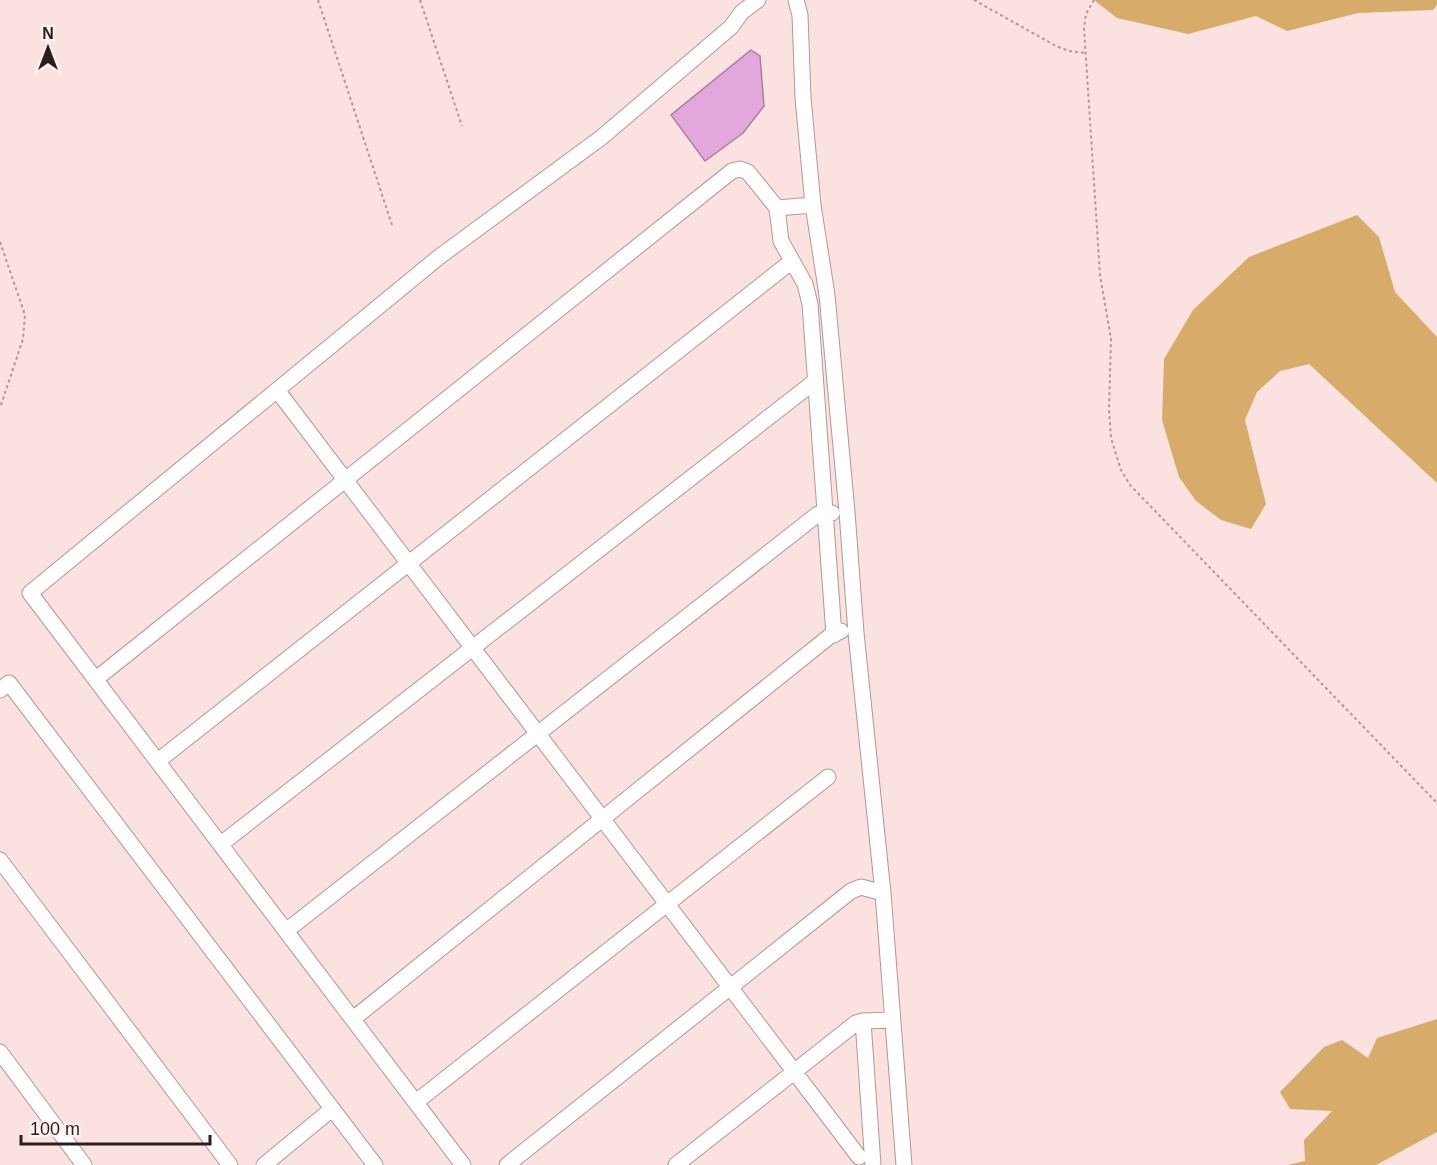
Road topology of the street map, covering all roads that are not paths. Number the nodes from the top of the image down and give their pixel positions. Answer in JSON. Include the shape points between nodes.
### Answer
{"nodes":[{"id":1,"x":758,"y":0,"type":"edge"},
{"id":2,"x":796,"y":0,"type":"edge"},
{"id":3,"x":813,"y":205,"type":"junction"},
{"id":4,"x":777,"y":208,"type":"junction"},
{"id":5,"x":792,"y":261,"type":"junction"},
{"id":6,"x":814,"y":382,"type":"junction"},
{"id":7,"x":277,"y":390,"type":"junction"},
{"id":8,"x":346,"y":480,"type":"junction"},
{"id":9,"x":847,"y":512,"type":"junction"},
{"id":10,"x":825,"y":514,"type":"junction"},
{"id":11,"x":409,"y":564,"type":"junction"},
{"id":12,"x":856,"y":633,"type":"junction"},
{"id":13,"x":834,"y":635,"type":"junction"},
{"id":14,"x":473,"y":648,"type":"junction"},
{"id":15,"x":96,"y":679,"type":"junction"},
{"id":16,"x":0,"y":690,"type":"edge"},
{"id":17,"x":538,"y":734,"type":"junction"},
{"id":18,"x":158,"y":762,"type":"junction"},
{"id":19,"x":828,"y":777,"type":"dead end"},
{"id":20,"x":602,"y":819,"type":"junction"},
{"id":21,"x":221,"y":844,"type":"junction"},
{"id":22,"x":0,"y":860,"type":"edge"},
{"id":23,"x":883,"y":893,"type":"junction"},
{"id":24,"x":667,"y":904,"type":"junction"},
{"id":25,"x":286,"y":931,"type":"junction"},
{"id":26,"x":730,"y":988,"type":"junction"},
{"id":27,"x":353,"y":1019,"type":"junction"},
{"id":28,"x":892,"y":1020,"type":"junction"},
{"id":29,"x":863,"y":1021,"type":"junction"},
{"id":30,"x":0,"y":1052,"type":"edge"},
{"id":31,"x":794,"y":1072,"type":"junction"},
{"id":32,"x":416,"y":1102,"type":"junction"},
{"id":33,"x":332,"y":1109,"type":"junction"},
{"id":34,"x":872,"y":1147,"type":"junction"},
{"id":35,"x":854,"y":1161,"type":"edge"},
{"id":36,"x":84,"y":1165,"type":"edge"},
{"id":37,"x":230,"y":1165,"type":"edge"},
{"id":38,"x":264,"y":1165,"type":"edge"},
{"id":39,"x":375,"y":1165,"type":"edge"},
{"id":40,"x":464,"y":1165,"type":"edge"},
{"id":41,"x":507,"y":1165,"type":"edge"},
{"id":42,"x":676,"y":1165,"type":"edge"},
{"id":43,"x":873,"y":1165,"type":"edge"},
{"id":44,"x":904,"y":1165,"type":"edge"}],
"edges":[{"from":1,"to":7,"type":"lane","via":[[602,137],[439,256]]},
{"from":2,"to":3,"type":"lane"},
{"from":3,"to":4,"type":"lane"},
{"from":3,"to":9,"type":"lane","via":[[827,295]]},
{"from":4,"to":5,"type":"lane","via":[[781,241]]},
{"from":4,"to":8,"type":"lane","via":[[748,172],[732,171]]},
{"from":5,"to":6,"type":"lane","via":[[805,284],[810,304]]},
{"from":5,"to":11,"type":"lane"},
{"from":6,"to":10,"type":"lane"},
{"from":6,"to":14,"type":"lane"},
{"from":7,"to":8,"type":"lane"},
{"from":7,"to":15,"type":"lane","via":[[30,593]]},
{"from":8,"to":11,"type":"lane"},
{"from":8,"to":15,"type":"lane"},
{"from":9,"to":10,"type":"lane"},
{"from":9,"to":12,"type":"lane"},
{"from":10,"to":13,"type":"lane"},
{"from":10,"to":17,"type":"lane","via":[[818,514]]},
{"from":11,"to":14,"type":"lane"},
{"from":11,"to":18,"type":"lane"},
{"from":12,"to":13,"type":"lane","via":[[842,631]]},
{"from":12,"to":23,"type":"lane"},
{"from":13,"to":20,"type":"lane"},
{"from":14,"to":17,"type":"lane"},
{"from":14,"to":21,"type":"lane"},
{"from":15,"to":18,"type":"lane"},
{"from":16,"to":33,"type":"lane","via":[[9,683]]},
{"from":17,"to":20,"type":"lane"},
{"from":17,"to":25,"type":"lane"},
{"from":18,"to":21,"type":"lane"},
{"from":19,"to":24,"type":"lane"},
{"from":20,"to":24,"type":"lane"},
{"from":20,"to":27,"type":"lane"},
{"from":21,"to":25,"type":"lane"},
{"from":22,"to":37,"type":"lane"},
{"from":23,"to":26,"type":"lane","via":[[861,887],[851,891]]},
{"from":23,"to":28,"type":"lane"},
{"from":24,"to":26,"type":"lane"},
{"from":24,"to":32,"type":"lane"},
{"from":25,"to":27,"type":"lane"},
{"from":26,"to":31,"type":"lane"},
{"from":26,"to":41,"type":"lane"},
{"from":27,"to":32,"type":"lane"},
{"from":28,"to":29,"type":"lane"},
{"from":28,"to":44,"type":"lane"},
{"from":29,"to":31,"type":"lane"},
{"from":29,"to":34,"type":"lane"},
{"from":30,"to":36,"type":"lane"},
{"from":31,"to":35,"type":"lane"},
{"from":31,"to":42,"type":"lane"},
{"from":32,"to":40,"type":"lane"},
{"from":33,"to":38,"type":"lane"},
{"from":33,"to":39,"type":"lane"},
{"from":34,"to":35,"type":"lane"},
{"from":34,"to":43,"type":"lane"}]}
